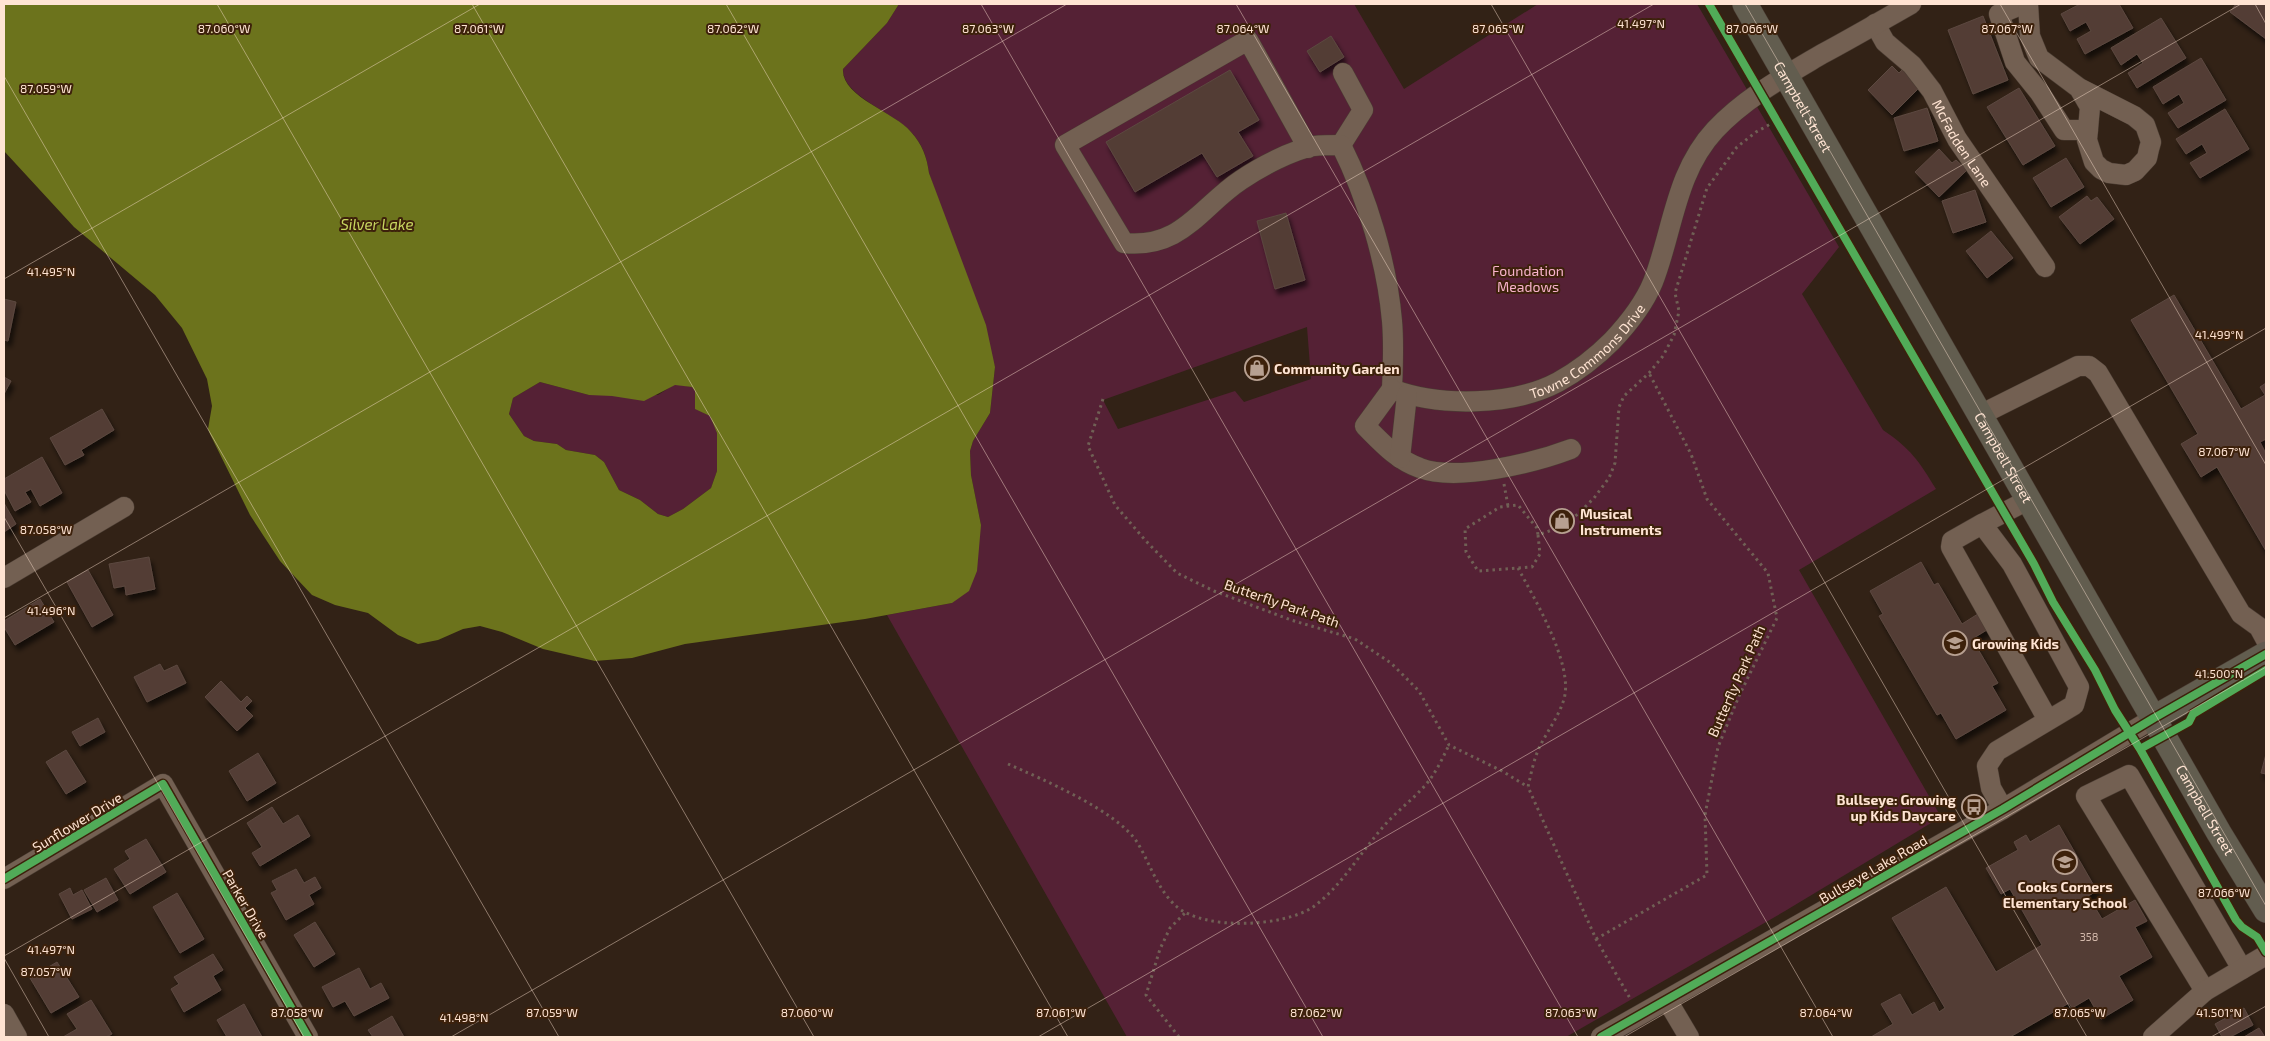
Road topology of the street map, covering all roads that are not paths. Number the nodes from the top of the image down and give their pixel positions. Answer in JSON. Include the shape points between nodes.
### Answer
{"nodes":[{"id":1,"x":1745,"y":4,"type":"edge"},
{"id":2,"x":1911,"y":4,"type":"edge"},
{"id":3,"x":2023,"y":4,"type":"edge"},
{"id":4,"x":2028,"y":4,"type":"edge"},
{"id":5,"x":1875,"y":24,"type":"junction"},
{"id":6,"x":1343,"y":73,"type":"dead end"},
{"id":7,"x":1786,"y":75,"type":"junction"},
{"id":8,"x":2079,"y":88,"type":"junction"},
{"id":9,"x":2088,"y":130,"type":"junction"},
{"id":10,"x":1341,"y":145,"type":"junction"},
{"id":11,"x":1308,"y":148,"type":"junction"},
{"id":12,"x":2045,"y":267,"type":"dead end"},
{"id":13,"x":1400,"y":392,"type":"junction"},
{"id":14,"x":1980,"y":415,"type":"junction"},
{"id":15,"x":1571,"y":450,"type":"dead end"},
{"id":16,"x":1400,"y":458,"type":"junction"},
{"id":17,"x":2028,"y":500,"type":"junction"},
{"id":18,"x":124,"y":507,"type":"dead end"},
{"id":19,"x":1982,"y":524,"type":"junction"},
{"id":20,"x":4,"y":578,"type":"edge"},
{"id":21,"x":2266,"y":640,"type":"edge"},
{"id":22,"x":2266,"y":654,"type":"edge"},
{"id":23,"x":2051,"y":718,"type":"junction"},
{"id":24,"x":2154,"y":718,"type":"junction"},
{"id":25,"x":163,"y":784,"type":"joint"},
{"id":26,"x":2003,"y":809,"type":"junction"},
{"id":27,"x":4,"y":880,"type":"edge"},
{"id":28,"x":2266,"y":910,"type":"edge"},
{"id":29,"x":2266,"y":955,"type":"edge"},
{"id":30,"x":2242,"y":969,"type":"junction"},
{"id":31,"x":2204,"y":991,"type":"junction"},
{"id":32,"x":1667,"y":1000,"type":"junction"},
{"id":33,"x":4,"y":1014,"type":"edge"},
{"id":34,"x":17,"y":1037,"type":"edge"},
{"id":35,"x":308,"y":1037,"type":"edge"},
{"id":36,"x":1602,"y":1037,"type":"edge"},
{"id":37,"x":1689,"y":1037,"type":"edge"},
{"id":38,"x":2153,"y":1037,"type":"edge"}],
"edges":[{"from":1,"to":7,"type":"main road","name":"Campbell Street"},
{"from":2,"to":5,"type":"street","name":"Towne Commons Drive"},
{"from":3,"to":9,"type":"street","via":[[1999,14],[2015,62],[2040,92],[2064,130]]},
{"from":4,"to":8,"type":"street","via":[[2030,36],[2036,54]]},
{"from":5,"to":7,"type":"street","name":"Towne Commons Drive"},
{"from":5,"to":12,"type":"street","name":"McFadden Lane","via":[[1885,42],[1912,65],[1932,91],[1957,139]]},
{"from":6,"to":10,"type":"street","via":[[1363,110]]},
{"from":7,"to":13,"type":"street","name":"Towne Commons Drive","via":[[1715,130],[1695,155],[1682,182],[1653,283],[1624,328],[1604,349],[1556,383],[1496,400],[1466,401]]},
{"from":7,"to":14,"type":"main road","name":"Campbell Street"},
{"from":8,"to":9,"type":"street","via":[[2090,107]]},
{"from":8,"to":9,"type":"street","via":[[2140,120],[2151,142],[2147,158],[2135,171],[2126,175],[2100,169],[2090,155]]},
{"from":10,"to":11,"type":"street"},
{"from":10,"to":13,"type":"street","via":[[1354,172],[1378,246],[1387,284]]},
{"from":11,"to":11,"type":"street","via":[[1248,40],[1065,145],[1124,243],[1142,245],[1170,237],[1241,180]]},
{"from":13,"to":16,"type":"street"},
{"from":13,"to":16,"type":"street","via":[[1365,426]]},
{"from":14,"to":17,"type":"main road","name":"Campbell Street"},
{"from":14,"to":21,"type":"street","via":[[2078,366],[2089,366],[2098,373],[2241,614],[2259,627]]},
{"from":15,"to":16,"type":"street","via":[[1522,464],[1474,472],[1439,472]]},
{"from":17,"to":19,"type":"street"},
{"from":17,"to":24,"type":"main road","name":"Campbell Street"},
{"from":18,"to":20,"type":"street"},
{"from":19,"to":23,"type":"street","via":[[2012,564],[2079,687],[2074,705]]},
{"from":19,"to":23,"type":"street","via":[[1952,541],[1951,547]]},
{"from":22,"to":24,"type":"main road"},
{"from":23,"to":26,"type":"street","via":[[1996,751],[1987,766],[1992,788]]},
{"from":24,"to":26,"type":"street","name":"Bullseye Lake Road"},
{"from":24,"to":28,"type":"main road","name":"Campbell Street"},
{"from":25,"to":27,"type":"street","name":"Sunflower Drive"},
{"from":25,"to":35,"type":"street","name":"Parker Drive"},
{"from":26,"to":32,"type":"street","name":"Bullseye Lake Road"},
{"from":29,"to":30,"type":"street"},
{"from":30,"to":31,"type":"street"},
{"from":30,"to":31,"type":"street","via":[[2129,776],[2086,796]]},
{"from":31,"to":38,"type":"street"},
{"from":32,"to":36,"type":"street","name":"Bullseye Lake Road"},
{"from":32,"to":37,"type":"street"},
{"from":33,"to":34,"type":"street"}]}
